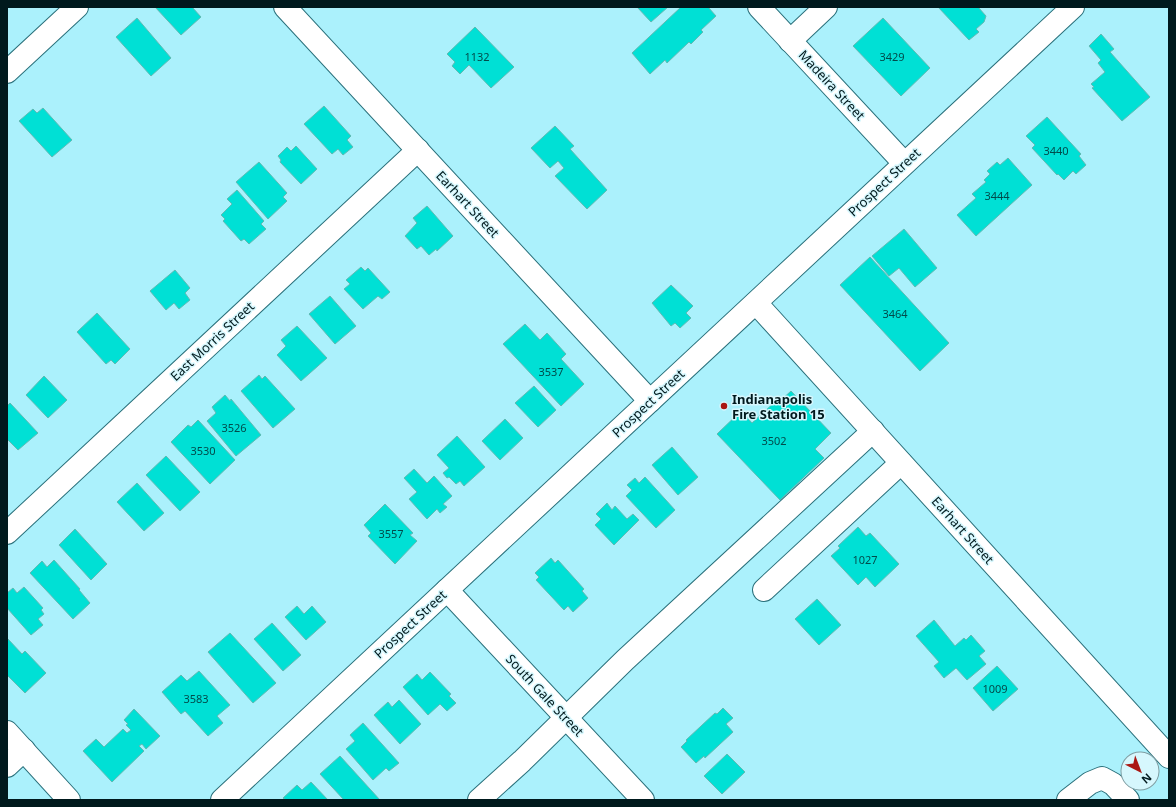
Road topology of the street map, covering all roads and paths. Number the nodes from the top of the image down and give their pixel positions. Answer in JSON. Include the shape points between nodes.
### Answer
{"nodes":[{"id":1,"x":77,"y":7,"type":"edge"},
{"id":2,"x":285,"y":7,"type":"edge"},
{"id":3,"x":759,"y":7,"type":"edge"},
{"id":4,"x":826,"y":7,"type":"edge"},
{"id":5,"x":1073,"y":7,"type":"edge"},
{"id":6,"x":790,"y":40,"type":"junction"},
{"id":7,"x":7,"y":72,"type":"edge"},
{"id":8,"x":418,"y":150,"type":"junction"},
{"id":9,"x":904,"y":163,"type":"junction"},
{"id":10,"x":756,"y":303,"type":"junction"},
{"id":11,"x":650,"y":401,"type":"junction"},
{"id":12,"x":873,"y":431,"type":"junction"},
{"id":13,"x":902,"y":463,"type":"junction"},
{"id":14,"x":7,"y":533,"type":"edge"},
{"id":15,"x":447,"y":590,"type":"junction"},
{"id":16,"x":764,"y":590,"type":"dead end"},
{"id":17,"x":566,"y":717,"type":"junction"},
{"id":18,"x":7,"y":732,"type":"edge"},
{"id":19,"x":24,"y":750,"type":"junction"},
{"id":20,"x":1169,"y":757,"type":"edge"},
{"id":21,"x":7,"y":766,"type":"edge"},
{"id":22,"x":69,"y":800,"type":"edge"},
{"id":23,"x":222,"y":800,"type":"edge"},
{"id":24,"x":479,"y":800,"type":"edge"},
{"id":25,"x":643,"y":800,"type":"edge"},
{"id":26,"x":1068,"y":800,"type":"edge"},
{"id":27,"x":1128,"y":800,"type":"edge"}],
"edges":[{"from":1,"to":7,"type":"street"},
{"from":2,"to":8,"type":"street","name":"Earhart Street"},
{"from":3,"to":6,"type":"street","name":"Madeira Street"},
{"from":4,"to":6,"type":"street"},
{"from":5,"to":9,"type":"street","name":"Prospect Street"},
{"from":6,"to":9,"type":"street","name":"Madeira Street"},
{"from":8,"to":11,"type":"street","name":"Earhart Street"},
{"from":8,"to":14,"type":"street","name":"East Morris Street"},
{"from":9,"to":10,"type":"street","name":"Prospect Street"},
{"from":10,"to":11,"type":"street","name":"Prospect Street"},
{"from":10,"to":12,"type":"street","name":"Earhart Street"},
{"from":11,"to":15,"type":"street","name":"Prospect Street"},
{"from":12,"to":13,"type":"street","name":"Earhart Street"},
{"from":12,"to":17,"type":"street"},
{"from":13,"to":16,"type":"street"},
{"from":13,"to":20,"type":"street","name":"Earhart Street"},
{"from":15,"to":17,"type":"street","name":"South Gale Street"},
{"from":15,"to":23,"type":"street","name":"Prospect Street"},
{"from":17,"to":24,"type":"street"},
{"from":17,"to":25,"type":"street","name":"South Gale Street"},
{"from":18,"to":19,"type":"street"},
{"from":19,"to":21,"type":"street"},
{"from":19,"to":22,"type":"street"},
{"from":26,"to":27,"type":"street","via":[[1090,782],[1102,778],[1113,784]]}]}
